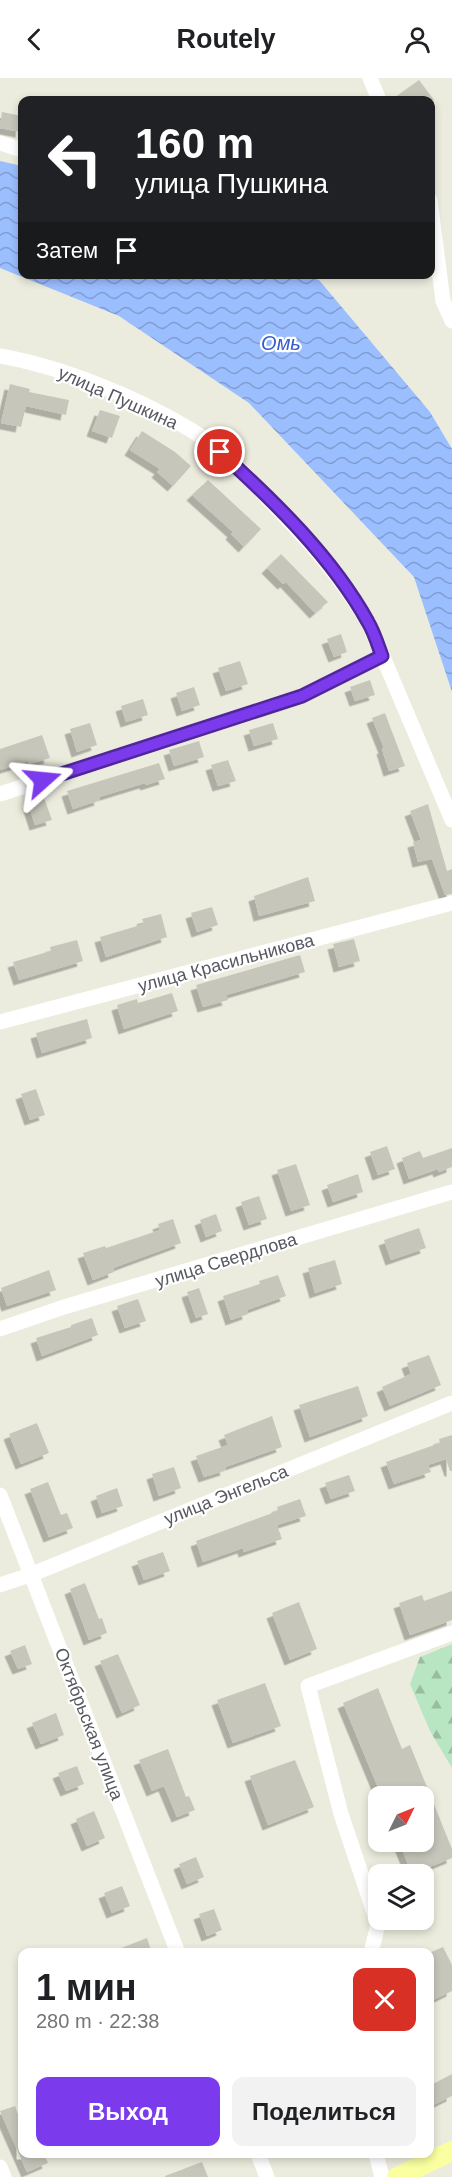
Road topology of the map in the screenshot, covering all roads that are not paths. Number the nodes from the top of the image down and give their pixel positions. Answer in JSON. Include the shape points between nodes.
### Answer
{"nodes":[{"id":1,"x":370,"y":78,"type":"edge"},
{"id":2,"x":377,"y":96,"type":"edge"},
{"id":3,"x":0,"y":143,"type":"edge"},
{"id":4,"x":18,"y":149,"type":"edge"},
{"id":5,"x":435,"y":257,"type":"edge"},
{"id":6,"x":452,"y":321,"type":"edge"},
{"id":7,"x":0,"y":356,"type":"edge"},
{"id":8,"x":382,"y":656,"type":"junction"},
{"id":9,"x":0,"y":794,"type":"edge"},
{"id":10,"x":452,"y":820,"type":"edge"},
{"id":11,"x":452,"y":903,"type":"edge"},
{"id":12,"x":0,"y":1022,"type":"edge"},
{"id":13,"x":452,"y":1192,"type":"edge"},
{"id":14,"x":0,"y":1329,"type":"edge"},
{"id":15,"x":452,"y":1403,"type":"edge"},
{"id":16,"x":0,"y":1496,"type":"edge"},
{"id":17,"x":30,"y":1575,"type":"junction"},
{"id":18,"x":0,"y":1585,"type":"edge"},
{"id":19,"x":452,"y":1633,"type":"edge"},
{"id":20,"x":176,"y":1948,"type":"edge"},
{"id":21,"x":372,"y":1948,"type":"edge"},
{"id":22,"x":452,"y":2151,"type":"edge"},
{"id":23,"x":260,"y":2158,"type":"edge"},
{"id":24,"x":377,"y":2158,"type":"edge"},
{"id":25,"x":0,"y":2167,"type":"edge"},
{"id":26,"x":4,"y":2177,"type":"edge"},
{"id":27,"x":267,"y":2177,"type":"edge"},
{"id":28,"x":382,"y":2177,"type":"edge"},
{"id":29,"x":397,"y":2177,"type":"edge"}],
"edges":[{"from":1,"to":2,"type":"street"},
{"from":3,"to":4,"type":"street"},
{"from":5,"to":6,"type":"street","via":[[443,301]]},
{"from":7,"to":8,"type":"street","name":"улица Пушкина","via":[[81,378],[191,430],[220,452],[318,551],[364,615]]},
{"from":8,"to":9,"type":"street","via":[[302,696]]},
{"from":8,"to":10,"type":"street","name":"улица Пушкина"},
{"from":11,"to":12,"type":"street","name":"улица Красильникова"},
{"from":13,"to":14,"type":"street","name":"улица Свердлова"},
{"from":15,"to":17,"type":"street","name":"улица Энгельса"},
{"from":16,"to":17,"type":"street","name":"Октябрьская улица"},
{"from":17,"to":18,"type":"street","name":"улица Энгельса"},
{"from":17,"to":20,"type":"street","name":"Октябрьская улица"},
{"from":19,"to":21,"type":"street","via":[[308,1686],[341,1814],[378,1924]]},
{"from":22,"to":29,"type":"main road"},
{"from":23,"to":27,"type":"street"},
{"from":24,"to":28,"type":"street"},
{"from":25,"to":26,"type":"street"}]}
